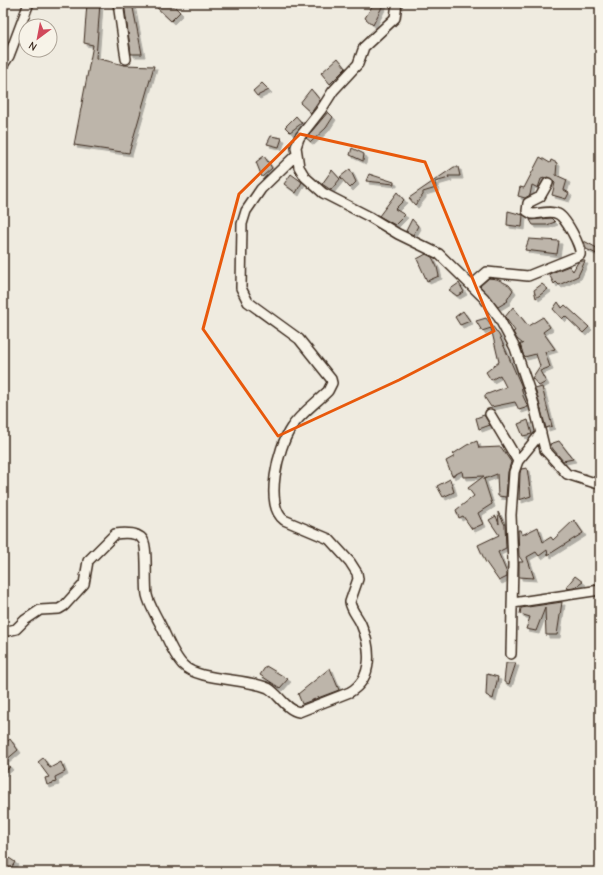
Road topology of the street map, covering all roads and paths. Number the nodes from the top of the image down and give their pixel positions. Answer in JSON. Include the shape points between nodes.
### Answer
{"nodes":[{"id":1,"x":29,"y":3,"type":"edge"},
{"id":2,"x":118,"y":3,"type":"edge"},
{"id":3,"x":397,"y":3,"type":"edge"},
{"id":4,"x":126,"y":59,"type":"dead end"},
{"id":5,"x":3,"y":65,"type":"edge"},
{"id":6,"x":296,"y":155,"type":"junction"},
{"id":7,"x":548,"y":183,"type":"dead end"},
{"id":8,"x":472,"y":284,"type":"junction"},
{"id":9,"x":490,"y":414,"type":"dead end"},
{"id":10,"x":541,"y":433,"type":"junction"},
{"id":11,"x":518,"y":462,"type":"junction"},
{"id":12,"x":594,"y":483,"type":"dead end"},
{"id":13,"x":600,"y":590,"type":"edge"},
{"id":14,"x":512,"y":603,"type":"junction"},
{"id":15,"x":3,"y":632,"type":"edge"},
{"id":16,"x":511,"y":654,"type":"dead end"}],
"edges":[{"from":1,"to":5,"type":"street","via":[[7,61]]},
{"from":2,"to":4,"type":"street"},
{"from":3,"to":6,"type":"street","via":[[395,18],[364,47],[358,64],[333,91],[299,138]]},
{"from":6,"to":8,"type":"street","via":[[305,177],[323,193],[439,254]]},
{"from":6,"to":15,"type":"street","via":[[261,189],[246,211],[242,224],[241,288],[248,302],[299,339],[331,379],[328,391],[289,431],[274,486],[274,505],[284,520],[331,540],[357,573],[358,579],[350,602],[364,635],[368,657],[366,675],[350,692],[299,712],[293,710],[269,689],[258,684],[188,670],[178,659],[150,604],[143,540],[127,534],[115,534],[88,561],[84,584],[64,606],[40,610],[24,620],[16,629]]},
{"from":7,"to":8,"type":"street","via":[[540,197],[528,203],[527,211],[532,214],[554,212],[562,217],[580,248],[580,255],[528,276],[486,272]]},
{"from":8,"to":10,"type":"street","via":[[499,318],[515,348]]},
{"from":9,"to":11,"type":"street"},
{"from":10,"to":11,"type":"street"},
{"from":10,"to":12,"type":"street","via":[[545,450],[563,470],[570,476]]},
{"from":11,"to":14,"type":"street","via":[[514,472],[511,515]]},
{"from":13,"to":14,"type":"street"},
{"from":14,"to":16,"type":"street"}]}
